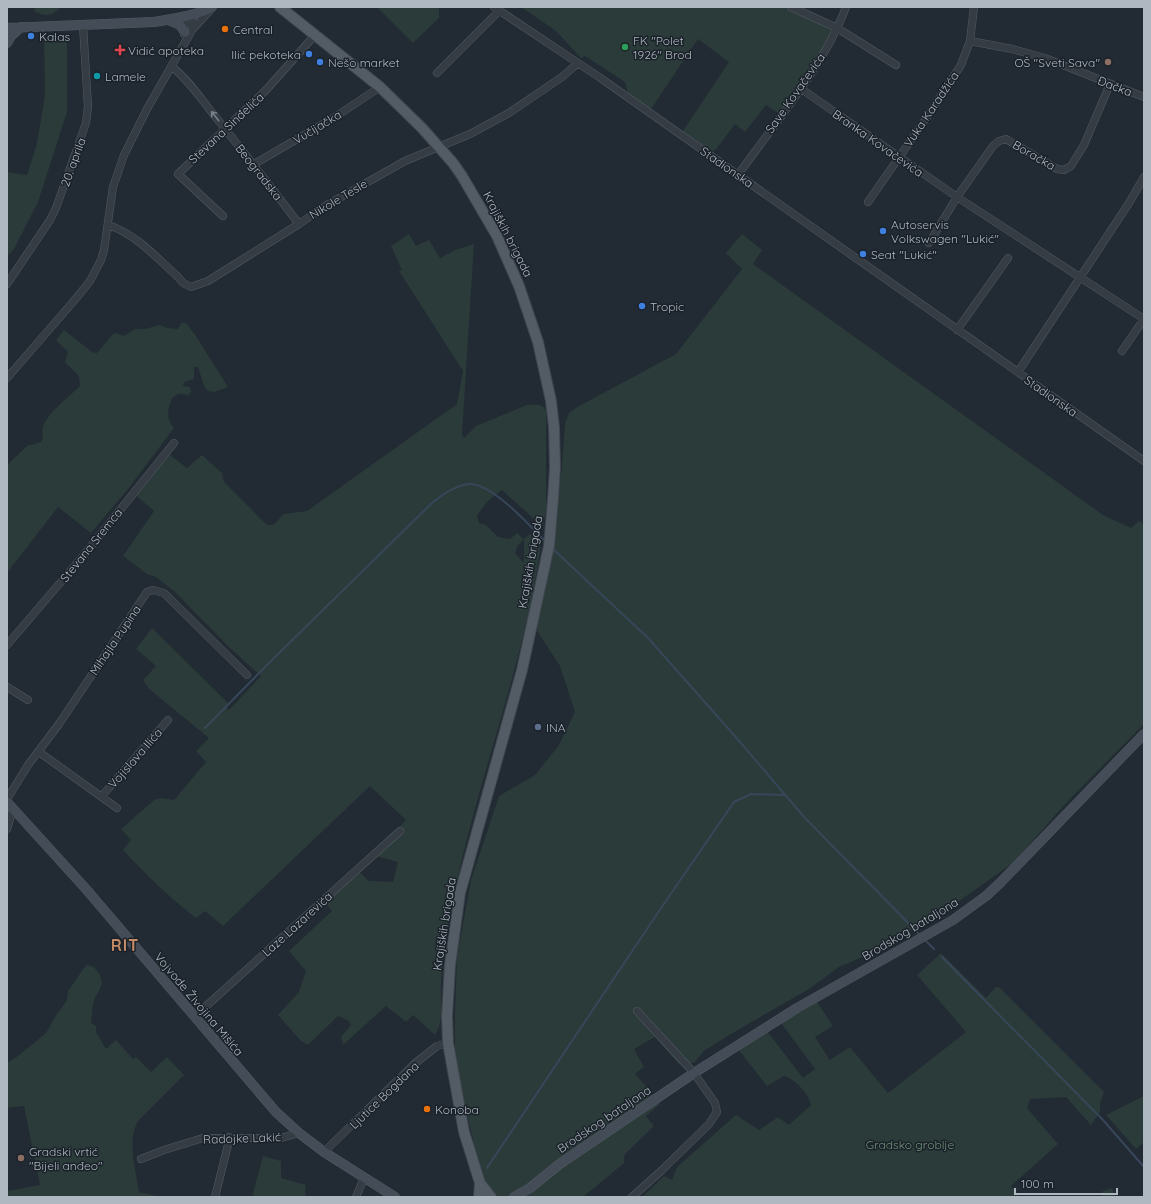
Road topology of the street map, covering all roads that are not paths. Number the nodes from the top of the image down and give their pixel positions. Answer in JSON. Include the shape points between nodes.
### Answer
{"nodes":[{"id":1,"x":200,"y":7,"type":"edge"},
{"id":2,"x":213,"y":7,"type":"edge"},
{"id":3,"x":280,"y":7,"type":"edge"},
{"id":4,"x":791,"y":7,"type":"edge"},
{"id":5,"x":846,"y":7,"type":"edge"},
{"id":6,"x":974,"y":7,"type":"edge"},
{"id":7,"x":497,"y":9,"type":"edge"},
{"id":8,"x":186,"y":15,"type":"junction"},
{"id":9,"x":168,"y":20,"type":"junction"},
{"id":10,"x":83,"y":25,"type":"junction"},
{"id":11,"x":20,"y":27,"type":"junction"},
{"id":12,"x":7,"y":28,"type":"edge"},
{"id":13,"x":837,"y":28,"type":"junction"},
{"id":14,"x":188,"y":31,"type":"junction"},
{"id":15,"x":315,"y":35,"type":"junction"},
{"id":16,"x":970,"y":41,"type":"junction"},
{"id":17,"x":7,"y":43,"type":"edge"},
{"id":18,"x":578,"y":64,"type":"junction"},
{"id":19,"x":896,"y":65,"type":"dead end"},
{"id":20,"x":172,"y":67,"type":"junction"},
{"id":21,"x":437,"y":73,"type":"dead end"},
{"id":22,"x":1110,"y":84,"type":"junction"},
{"id":23,"x":380,"y":87,"type":"junction"},
{"id":24,"x":800,"y":88,"type":"junction"},
{"id":25,"x":1144,"y":97,"type":"edge"},
{"id":26,"x":225,"y":129,"type":"junction"},
{"id":27,"x":438,"y":146,"type":"junction"},
{"id":28,"x":899,"y":157,"type":"junction"},
{"id":29,"x":254,"y":164,"type":"junction"},
{"id":30,"x":738,"y":175,"type":"junction"},
{"id":31,"x":1144,"y":177,"type":"edge"},
{"id":32,"x":957,"y":197,"type":"junction"},
{"id":33,"x":868,"y":202,"type":"dead end"},
{"id":34,"x":223,"y":216,"type":"dead end"},
{"id":35,"x":108,"y":224,"type":"junction"},
{"id":36,"x":299,"y":224,"type":"junction"},
{"id":37,"x":929,"y":243,"type":"dead end"},
{"id":38,"x":1008,"y":258,"type":"dead end"},
{"id":39,"x":1081,"y":278,"type":"junction"},
{"id":40,"x":7,"y":284,"type":"edge"},
{"id":41,"x":1144,"y":319,"type":"edge"},
{"id":42,"x":958,"y":330,"type":"junction"},
{"id":43,"x":1122,"y":351,"type":"dead end"},
{"id":44,"x":1018,"y":372,"type":"junction"},
{"id":45,"x":7,"y":378,"type":"edge"},
{"id":46,"x":174,"y":443,"type":"dead end"},
{"id":47,"x":1144,"y":461,"type":"edge"},
{"id":48,"x":7,"y":645,"type":"edge"},
{"id":49,"x":247,"y":675,"type":"dead end"},
{"id":50,"x":7,"y":687,"type":"edge"},
{"id":51,"x":28,"y":700,"type":"dead end"},
{"id":52,"x":168,"y":720,"type":"dead end"},
{"id":53,"x":1144,"y":734,"type":"edge"},
{"id":54,"x":39,"y":752,"type":"junction"},
{"id":55,"x":102,"y":796,"type":"junction"},
{"id":56,"x":7,"y":799,"type":"edge"},
{"id":57,"x":10,"y":806,"type":"edge"},
{"id":58,"x":117,"y":808,"type":"dead end"},
{"id":59,"x":7,"y":829,"type":"edge"},
{"id":60,"x":400,"y":831,"type":"dead end"},
{"id":61,"x":637,"y":1011,"type":"dead end"},
{"id":62,"x":194,"y":1017,"type":"junction"},
{"id":63,"x":448,"y":1043,"type":"junction"},
{"id":64,"x":694,"y":1074,"type":"junction"},
{"id":65,"x":299,"y":1133,"type":"junction"},
{"id":66,"x":229,"y":1137,"type":"junction"},
{"id":67,"x":324,"y":1152,"type":"junction"},
{"id":68,"x":141,"y":1159,"type":"dead end"},
{"id":69,"x":364,"y":1178,"type":"junction"},
{"id":70,"x":480,"y":1183,"type":"junction"},
{"id":71,"x":530,"y":1188,"type":"junction"},
{"id":72,"x":215,"y":1197,"type":"edge"},
{"id":73,"x":356,"y":1197,"type":"edge"},
{"id":74,"x":395,"y":1197,"type":"edge"},
{"id":75,"x":479,"y":1197,"type":"edge"},
{"id":76,"x":491,"y":1197,"type":"edge"},
{"id":77,"x":514,"y":1197,"type":"edge"},
{"id":78,"x":524,"y":1197,"type":"edge"},
{"id":79,"x":632,"y":1197,"type":"edge"}],
"edges":[{"from":1,"to":8,"type":"street"},
{"from":2,"to":8,"type":"street"},
{"from":2,"to":14,"type":"street"},
{"from":3,"to":15,"type":"main road","name":"Krajiških brigada"},
{"from":4,"to":13,"type":"street"},
{"from":5,"to":13,"type":"street","name":"Save Kovačevića"},
{"from":6,"to":16,"type":"street","name":"Vuka Karadžića"},
{"from":7,"to":18,"type":"street","name":"Stadionska"},
{"from":7,"to":21,"type":"street"},
{"from":8,"to":9,"type":"street"},
{"from":8,"to":14,"type":"street"},
{"from":9,"to":10,"type":"street"},
{"from":9,"to":14,"type":"street"},
{"from":10,"to":11,"type":"street"},
{"from":10,"to":40,"type":"street","name":"20. aprila","via":[[88,107],[86,123],[56,208]]},
{"from":11,"to":12,"type":"street"},
{"from":11,"to":17,"type":"street"},
{"from":13,"to":19,"type":"street"},
{"from":13,"to":24,"type":"street","name":"Save Kovačevića"},
{"from":14,"to":20,"type":"street"},
{"from":15,"to":23,"type":"main road","name":"Krajiških brigada"},
{"from":15,"to":26,"type":"street","name":"Stevana Sinđelića","via":[[267,89]]},
{"from":16,"to":22,"type":"street","name":"Đačka","via":[[1045,58]]},
{"from":16,"to":28,"type":"street","name":"Vuka Karadžića","via":[[960,65]]},
{"from":18,"to":27,"type":"street","name":"Nikole Tesle","via":[[509,113],[470,134]]},
{"from":18,"to":30,"type":"street","name":"Stadionska"},
{"from":26,"to":20,"type":"street","name":"Beogradska","one_way":true},
{"from":20,"to":35,"type":"street","via":[[124,155],[113,187]]},
{"from":22,"to":25,"type":"street","name":"Đačka"},
{"from":22,"to":32,"type":"street","name":"Boračka","via":[[1084,145],[1071,166],[1064,170],[1057,169],[1006,139],[993,146]]},
{"from":23,"to":27,"type":"main road","name":"Krajiških brigada"},
{"from":23,"to":29,"type":"street","name":"Vučijačka","via":[[335,117]]},
{"from":24,"to":28,"type":"street","name":"Branka Kovačevića"},
{"from":24,"to":30,"type":"street","name":"Save Kovačevića"},
{"from":26,"to":29,"type":"street","name":"Beogradska"},
{"from":26,"to":34,"type":"street","name":"Stevana Sinđelića","via":[[178,174]]},
{"from":27,"to":36,"type":"street","name":"Nikole Tesle","via":[[405,160]]},
{"from":27,"to":63,"type":"main road","name":"Krajiških brigada","via":[[462,176],[492,226],[525,301],[548,384],[555,454],[551,531],[530,635],[460,893],[450,965]]},
{"from":28,"to":32,"type":"street","name":"Branka Kovačevića"},
{"from":28,"to":33,"type":"street","name":"Vuka Karadžića"},
{"from":29,"to":36,"type":"street","name":"Beogradska"},
{"from":30,"to":42,"type":"street","name":"Stadionska"},
{"from":31,"to":39,"type":"street"},
{"from":32,"to":37,"type":"street"},
{"from":32,"to":39,"type":"street","name":"Branka Kovačevića"},
{"from":35,"to":36,"type":"street","name":"Nikole Tesle","via":[[137,240],[183,283],[191,287],[208,281]]},
{"from":35,"to":45,"type":"street","via":[[101,260],[90,281]]},
{"from":38,"to":42,"type":"street"},
{"from":39,"to":41,"type":"street","name":"Branka Kovačevića"},
{"from":39,"to":44,"type":"street"},
{"from":41,"to":43,"type":"street"},
{"from":42,"to":44,"type":"street","name":"Stadionska"},
{"from":44,"to":47,"type":"street","name":"Stadionska"},
{"from":46,"to":48,"type":"street","name":"Stevana Sremca"},
{"from":49,"to":54,"type":"street","name":"Mihajla Pupina","via":[[164,592],[147,592]]},
{"from":50,"to":51,"type":"street"},
{"from":52,"to":55,"type":"street","name":"Vojislava Ilića"},
{"from":53,"to":64,"type":"street","name":"Brodskog bataljona","via":[[986,896],[953,920],[798,1008]]},
{"from":54,"to":55,"type":"street"},
{"from":54,"to":56,"type":"street","name":"Mihajla Pupina"},
{"from":55,"to":58,"type":"street"},
{"from":57,"to":59,"type":"street"},
{"from":57,"to":62,"type":"street","name":"Vojvode Živojina Mišića","via":[[86,889]]},
{"from":60,"to":62,"type":"street","name":"Laze Lazarevića"},
{"from":61,"to":64,"type":"street"},
{"from":62,"to":65,"type":"street","name":"Vojvode Živojina Mišića","via":[[266,1100]]},
{"from":63,"to":67,"type":"street","name":"Ljutice Bogdana","via":[[437,1046],[413,1066]]},
{"from":63,"to":70,"type":"main road","name":"Krajiških brigada","via":[[464,1132]]},
{"from":64,"to":71,"type":"street","name":"Brodskog bataljona","via":[[561,1163]]},
{"from":64,"to":79,"type":"street","via":[[715,1103],[714,1118]]},
{"from":65,"to":66,"type":"street","name":"Radojke Lakić","via":[[281,1138]]},
{"from":65,"to":67,"type":"street","name":"Vojvode Živojina Mišića"},
{"from":66,"to":68,"type":"street","name":"Radojke Lakić","via":[[203,1138]]},
{"from":66,"to":72,"type":"street"},
{"from":67,"to":69,"type":"street","name":"Vojvode Živojina Mišića"},
{"from":69,"to":73,"type":"street"},
{"from":69,"to":74,"type":"street","name":"Vojvode Živojina Mišića"},
{"from":70,"to":75,"type":"main road","name":"Krajiških brigada"},
{"from":70,"to":76,"type":"main road","name":"Krajiških brigada"},
{"from":71,"to":77,"type":"street","name":"Brodskog bataljona"},
{"from":71,"to":78,"type":"street","name":"Brodskog bataljona"}]}
